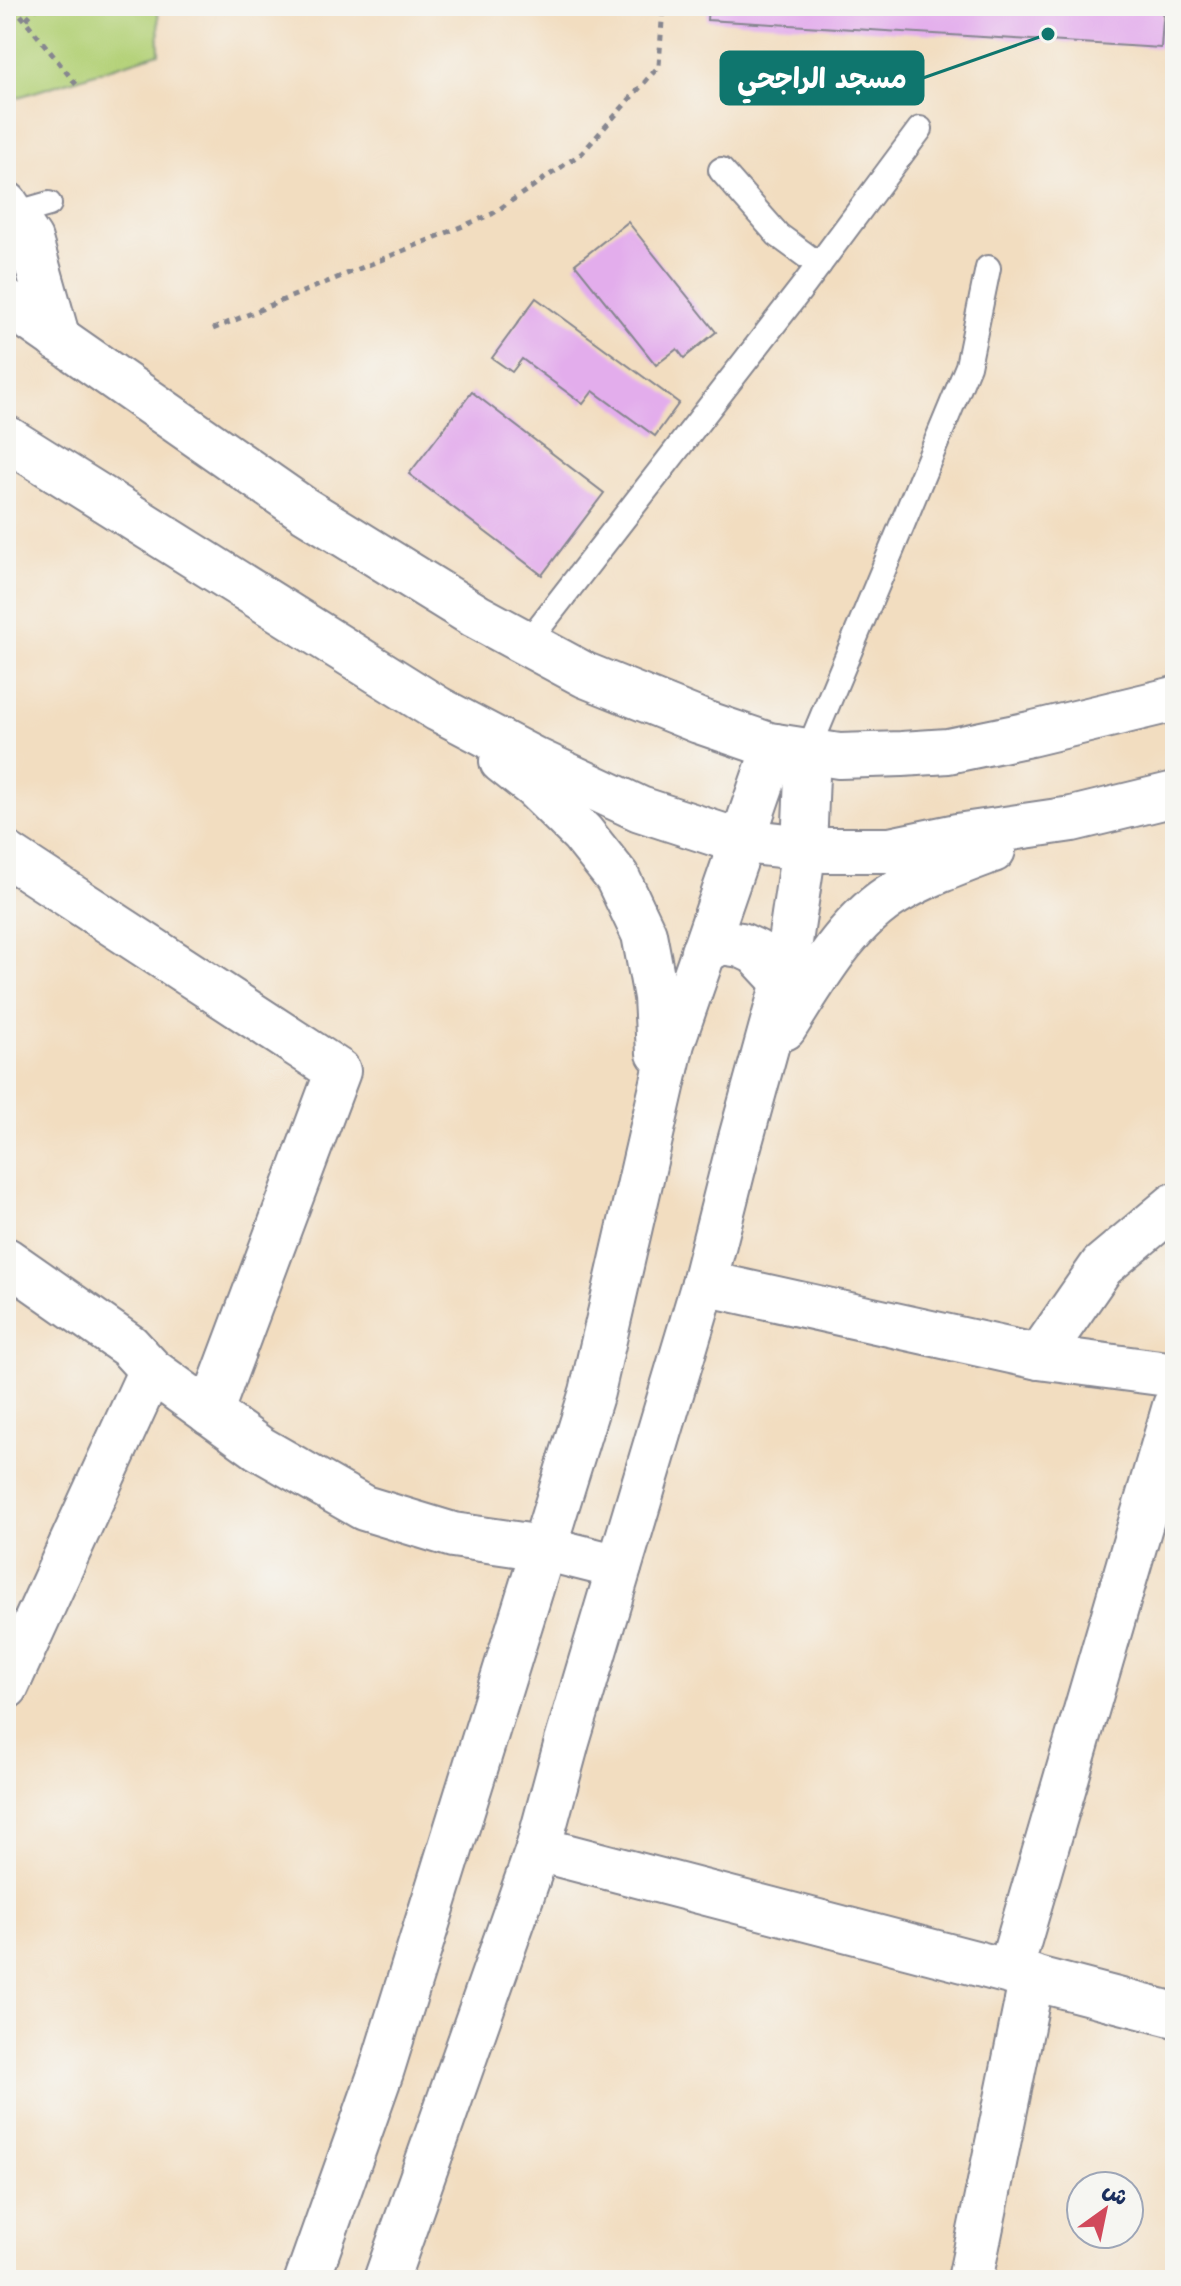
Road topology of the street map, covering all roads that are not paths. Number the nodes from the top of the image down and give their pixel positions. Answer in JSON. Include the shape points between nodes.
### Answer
{"nodes":[{"id":1,"x":920,"y":129,"type":"dead end"},
{"id":2,"x":721,"y":170,"type":"dead end"},
{"id":3,"x":23,"y":208,"type":"edge"},
{"id":4,"x":819,"y":265,"type":"junction"},
{"id":5,"x":988,"y":268,"type":"dead end"},
{"id":6,"x":11,"y":303,"type":"edge"},
{"id":7,"x":58,"y":339,"type":"junction"},
{"id":8,"x":6,"y":438,"type":"edge"},
{"id":9,"x":527,"y":643,"type":"junction"},
{"id":10,"x":1175,"y":699,"type":"edge"},
{"id":11,"x":438,"y":709,"type":"junction"},
{"id":12,"x":792,"y":748,"type":"junction"},
{"id":13,"x":1175,"y":794,"type":"edge"},
{"id":14,"x":1072,"y":819,"type":"junction"},
{"id":15,"x":744,"y":841,"type":"junction"},
{"id":16,"x":804,"y":848,"type":"junction"},
{"id":17,"x":6,"y":854,"type":"edge"},
{"id":18,"x":703,"y":952,"type":"junction"},
{"id":19,"x":784,"y":982,"type":"junction"},
{"id":20,"x":763,"y":1060,"type":"junction"},
{"id":21,"x":661,"y":1093,"type":"junction"},
{"id":22,"x":1175,"y":1205,"type":"edge"},
{"id":23,"x":7,"y":1263,"type":"edge"},
{"id":24,"x":704,"y":1283,"type":"junction"},
{"id":25,"x":1039,"y":1357,"type":"junction"},
{"id":26,"x":151,"y":1370,"type":"junction"},
{"id":27,"x":1175,"y":1375,"type":"edge"},
{"id":28,"x":1175,"y":1406,"type":"edge"},
{"id":29,"x":210,"y":1413,"type":"junction"},
{"id":30,"x":543,"y":1548,"type":"junction"},
{"id":31,"x":619,"y":1567,"type":"junction"},
{"id":32,"x":6,"y":1687,"type":"edge"},
{"id":33,"x":538,"y":1849,"type":"junction"},
{"id":34,"x":1021,"y":1974,"type":"junction"},
{"id":35,"x":1175,"y":2015,"type":"edge"},
{"id":36,"x":307,"y":2280,"type":"edge"},
{"id":37,"x":386,"y":2280,"type":"edge"},
{"id":38,"x":970,"y":2280,"type":"edge"}],
"edges":[{"from":1,"to":4,"type":"lane"},
{"from":2,"to":4,"type":"lane","via":[[778,235]]},
{"from":3,"to":7,"type":"street"},
{"from":4,"to":9,"type":"lane"},
{"from":5,"to":12,"type":"lane","via":[[968,366]]},
{"from":6,"to":7,"type":"street"},
{"from":7,"to":9,"type":"street","via":[[303,509]]},
{"from":8,"to":11,"type":"street"},
{"from":9,"to":12,"type":"street","via":[[585,675],[699,721]]},
{"from":10,"to":12,"type":"street","via":[[948,751],[839,756]]},
{"from":11,"to":15,"type":"street","via":[[640,809]]},
{"from":11,"to":21,"type":"street","via":[[535,787],[617,877],[644,934],[656,997]]},
{"from":12,"to":15,"type":"street"},
{"from":12,"to":16,"type":"street"},
{"from":13,"to":14,"type":"street"},
{"from":14,"to":16,"type":"street","via":[[890,850]]},
{"from":14,"to":20,"type":"street","via":[[895,893],[861,921],[824,967]]},
{"from":15,"to":16,"type":"street"},
{"from":15,"to":18,"type":"street"},
{"from":16,"to":19,"type":"street"},
{"from":17,"to":29,"type":"street","via":[[338,1071]]},
{"from":18,"to":19,"type":"street","via":[[721,942],[741,945],[756,952]]},
{"from":18,"to":21,"type":"street"},
{"from":19,"to":20,"type":"street"},
{"from":20,"to":24,"type":"street"},
{"from":21,"to":30,"type":"street","via":[[592,1392]]},
{"from":22,"to":25,"type":"street","via":[[1102,1266]]},
{"from":23,"to":26,"type":"street","via":[[129,1346]]},
{"from":24,"to":25,"type":"street"},
{"from":24,"to":31,"type":"street"},
{"from":25,"to":27,"type":"street"},
{"from":26,"to":29,"type":"street"},
{"from":26,"to":32,"type":"street"},
{"from":28,"to":34,"type":"street"},
{"from":29,"to":30,"type":"street","via":[[259,1448],[364,1508],[453,1535]]},
{"from":30,"to":31,"type":"street"},
{"from":30,"to":36,"type":"street","via":[[381,2072]]},
{"from":31,"to":33,"type":"street"},
{"from":33,"to":34,"type":"street"},
{"from":33,"to":37,"type":"street"},
{"from":34,"to":35,"type":"street"},
{"from":34,"to":38,"type":"street"}]}
